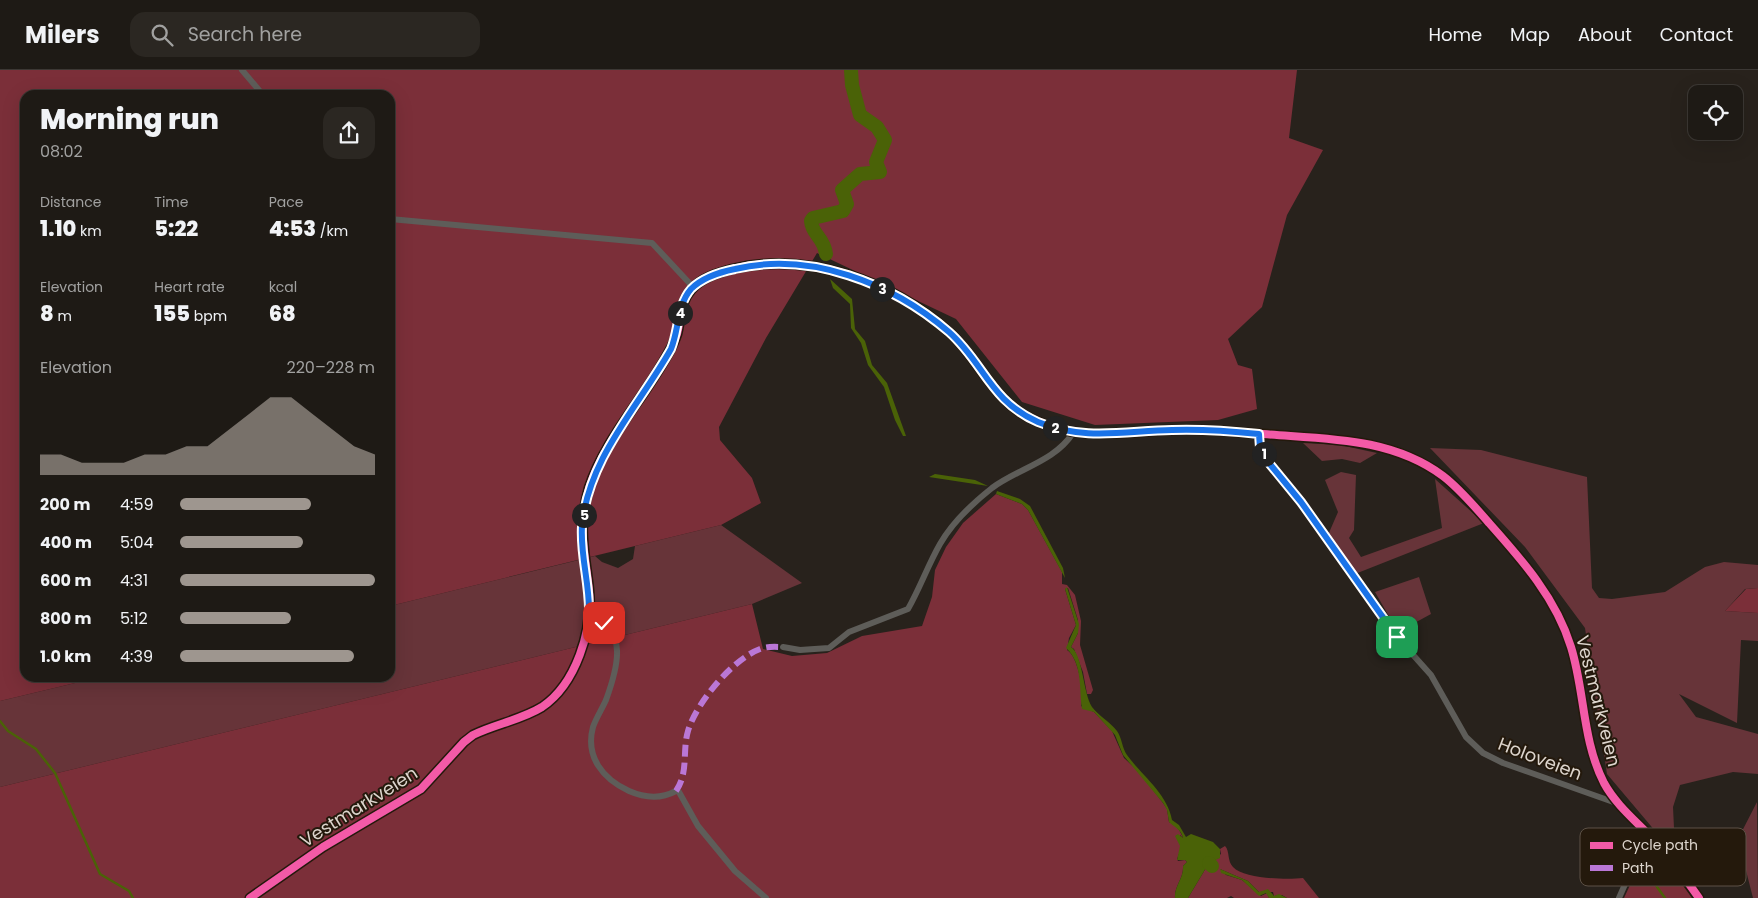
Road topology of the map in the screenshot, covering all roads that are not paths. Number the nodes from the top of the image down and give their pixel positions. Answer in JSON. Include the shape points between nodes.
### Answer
{"nodes":[{"id":1,"x":242,"y":70,"type":"edge"},
{"id":2,"x":260,"y":90,"type":"edge"},
{"id":3,"x":395,"y":219,"type":"edge"},
{"id":4,"x":693,"y":287,"type":"junction"},
{"id":5,"x":1073,"y":433,"type":"junction"},
{"id":6,"x":1259,"y":434,"type":"junction"},
{"id":7,"x":589,"y":614,"type":"junction"},
{"id":8,"x":783,"y":647,"type":"dead end"},
{"id":9,"x":1619,"y":804,"type":"junction"},
{"id":10,"x":1642,"y":828,"type":"edge"},
{"id":11,"x":1624,"y":886,"type":"edge"},
{"id":12,"x":1690,"y":886,"type":"edge"},
{"id":13,"x":250,"y":898,"type":"edge"},
{"id":14,"x":766,"y":898,"type":"edge"},
{"id":15,"x":1618,"y":898,"type":"edge"},
{"id":16,"x":1699,"y":898,"type":"edge"}],
"edges":[{"from":1,"to":2,"type":"street"},
{"from":3,"to":4,"type":"street","via":[[652,243]]},
{"from":4,"to":5,"type":"street","name":"Vestmarkveien","via":[[722,272],[764,264],[807,266],[858,278],[899,297],[948,331],[996,392],[1014,409]]},
{"from":4,"to":7,"type":"street","name":"Vestmarkveien","via":[[683,304],[671,349],[608,450],[589,489],[582,538]]},
{"from":5,"to":6,"type":"street","name":"Vestmarkveien","via":[[1194,429]]},
{"from":5,"to":8,"type":"street","via":[[1068,442],[1050,457],[992,488],[966,513],[940,544],[908,609],[849,632],[829,648],[800,650]]},
{"from":6,"to":9,"type":"street","name":"Holoveien","via":[[1260,448],[1269,463],[1301,502],[1397,637],[1431,675],[1466,737],[1483,753],[1503,763]]},
{"from":6,"to":9,"type":"street","name":"Vestmarkveien","via":[[1342,440],[1384,447],[1419,462],[1459,490],[1526,565],[1559,616],[1574,658],[1592,752],[1606,786]]},
{"from":7,"to":13,"type":"street","name":"Vestmarkveien","via":[[575,664],[568,680],[553,698],[536,710],[473,736],[421,789],[323,847]]},
{"from":7,"to":14,"type":"street","via":[[610,628],[617,642],[608,691],[593,727],[594,760],[598,770],[639,795],[660,796],[676,791],[684,798],[698,826],[735,871]]},
{"from":9,"to":10,"type":"street","name":"Vestmarkveien"},
{"from":11,"to":15,"type":"street"},
{"from":12,"to":16,"type":"street","name":"Vestmarkveien"}]}
